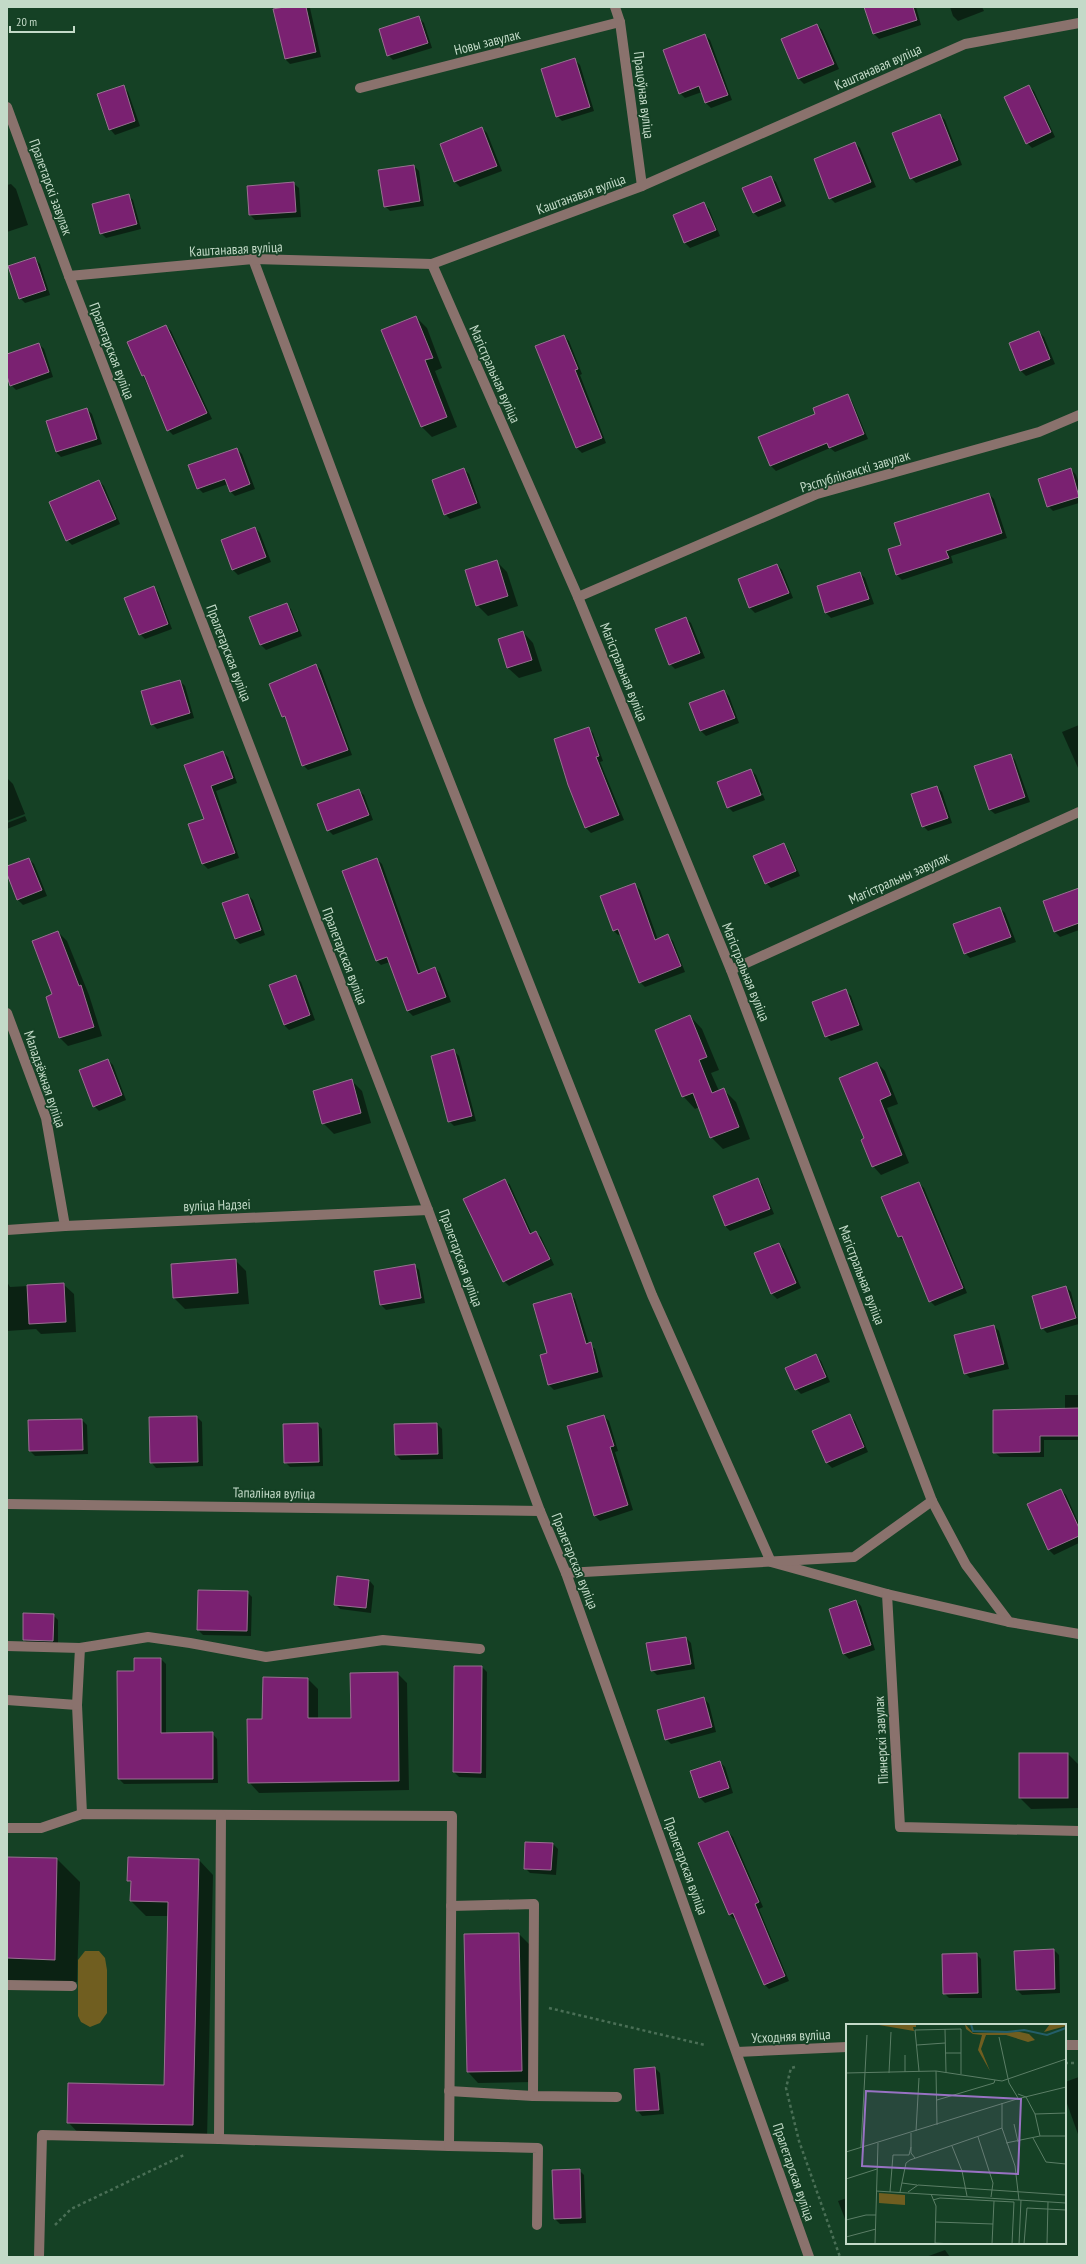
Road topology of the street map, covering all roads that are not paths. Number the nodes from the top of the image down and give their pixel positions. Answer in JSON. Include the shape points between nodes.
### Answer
{"nodes":[{"id":1,"x":615,"y":7,"type":"edge"},
{"id":2,"x":620,"y":22,"type":"junction"},
{"id":3,"x":1079,"y":23,"type":"edge"},
{"id":4,"x":360,"y":88,"type":"dead end"},
{"id":5,"x":7,"y":107,"type":"edge"},
{"id":6,"x":642,"y":186,"type":"junction"},
{"id":7,"x":253,"y":259,"type":"junction"},
{"id":8,"x":432,"y":264,"type":"junction"},
{"id":9,"x":69,"y":276,"type":"junction"},
{"id":10,"x":1079,"y":415,"type":"edge"},
{"id":11,"x":578,"y":597,"type":"junction"},
{"id":12,"x":1079,"y":812,"type":"edge"},
{"id":13,"x":731,"y":970,"type":"junction"},
{"id":14,"x":7,"y":1013,"type":"edge"},
{"id":15,"x":428,"y":1210,"type":"junction"},
{"id":16,"x":66,"y":1226,"type":"junction"},
{"id":17,"x":7,"y":1230,"type":"edge"},
{"id":18,"x":932,"y":1501,"type":"junction"},
{"id":19,"x":7,"y":1504,"type":"edge"},
{"id":20,"x":540,"y":1511,"type":"junction"},
{"id":21,"x":771,"y":1562,"type":"junction"},
{"id":22,"x":566,"y":1573,"type":"junction"},
{"id":23,"x":887,"y":1594,"type":"junction"},
{"id":24,"x":1009,"y":1622,"type":"junction"},
{"id":25,"x":1079,"y":1634,"type":"edge"},
{"id":26,"x":7,"y":1646,"type":"edge"},
{"id":27,"x":80,"y":1648,"type":"junction"},
{"id":28,"x":480,"y":1649,"type":"dead end"},
{"id":29,"x":7,"y":1700,"type":"edge"},
{"id":30,"x":77,"y":1705,"type":"junction"},
{"id":31,"x":82,"y":1814,"type":"junction"},
{"id":32,"x":221,"y":1815,"type":"junction"},
{"id":33,"x":7,"y":1828,"type":"edge"},
{"id":34,"x":1079,"y":1831,"type":"edge"},
{"id":35,"x":452,"y":1906,"type":"junction"},
{"id":36,"x":7,"y":1985,"type":"edge"},
{"id":37,"x":72,"y":1986,"type":"dead end"},
{"id":38,"x":1066,"y":2045,"type":"edge"},
{"id":39,"x":1079,"y":2045,"type":"edge"},
{"id":40,"x":846,"y":2047,"type":"edge"},
{"id":41,"x":736,"y":2052,"type":"junction"},
{"id":42,"x":449,"y":2091,"type":"junction"},
{"id":43,"x":533,"y":2096,"type":"junction"},
{"id":44,"x":617,"y":2097,"type":"dead end"},
{"id":45,"x":219,"y":2138,"type":"junction"},
{"id":46,"x":449,"y":2146,"type":"junction"},
{"id":47,"x":537,"y":2225,"type":"dead end"},
{"id":48,"x":39,"y":2257,"type":"edge"},
{"id":49,"x":809,"y":2257,"type":"edge"}],
"edges":[{"from":1,"to":2,"type":"street","name":"Працоўная вуліца"},
{"from":2,"to":4,"type":"street","name":"Новы завулак"},
{"from":2,"to":6,"type":"street","name":"Працоўная вуліца"},
{"from":3,"to":6,"type":"street","name":"Каштанавая вуліца","via":[[965,44]]},
{"from":5,"to":9,"type":"street","name":"Пралетарскі завулак"},
{"from":6,"to":8,"type":"street","name":"Каштанавая вуліца"},
{"from":7,"to":8,"type":"street","name":"Каштанавая вуліца"},
{"from":7,"to":9,"type":"street","name":"Каштанавая вуліца"},
{"from":7,"to":21,"type":"street","via":[[419,704],[652,1295]]},
{"from":8,"to":11,"type":"street","name":"Магістральная вуліца"},
{"from":9,"to":15,"type":"street","name":"Пралетарская вуліца"},
{"from":10,"to":11,"type":"street","name":"Рэспубліканскі завулак","via":[[1039,432],[817,494]]},
{"from":11,"to":13,"type":"street","name":"Магістральная вуліца"},
{"from":12,"to":13,"type":"street","name":"Магістральны завулак"},
{"from":13,"to":18,"type":"street","name":"Магістральная вуліца"},
{"from":14,"to":16,"type":"street","name":"Маладзёжная вуліца","via":[[46,1118]]},
{"from":15,"to":16,"type":"street","name":"вуліца Надзеі"},
{"from":15,"to":20,"type":"street","name":"Пралетарская вуліца"},
{"from":16,"to":17,"type":"street","name":"вуліца Надзеі"},
{"from":18,"to":21,"type":"street","via":[[854,1557]]},
{"from":18,"to":24,"type":"street","name":"Магістральная вуліца","via":[[966,1566]]},
{"from":19,"to":20,"type":"street","name":"Тапаліная вуліца"},
{"from":20,"to":22,"type":"street","name":"Пралетарская вуліца"},
{"from":21,"to":22,"type":"street"},
{"from":21,"to":23,"type":"street"},
{"from":22,"to":41,"type":"street","name":"Пралетарская вуліца"},
{"from":23,"to":24,"type":"street"},
{"from":23,"to":34,"type":"street","name":"Піянерскі завулак","via":[[900,1827]]},
{"from":24,"to":25,"type":"street"},
{"from":26,"to":27,"type":"street"},
{"from":27,"to":28,"type":"street","via":[[148,1637],[266,1657],[383,1640]]},
{"from":27,"to":30,"type":"street"},
{"from":29,"to":30,"type":"street"},
{"from":30,"to":31,"type":"street"},
{"from":31,"to":32,"type":"street"},
{"from":31,"to":33,"type":"street","via":[[41,1828]]},
{"from":32,"to":35,"type":"street","via":[[452,1816]]},
{"from":32,"to":45,"type":"street"},
{"from":35,"to":42,"type":"street"},
{"from":35,"to":43,"type":"street","via":[[534,1904]]},
{"from":36,"to":37,"type":"street"},
{"from":38,"to":39,"type":"street"},
{"from":40,"to":41,"type":"street","name":"Усходняя вуліца"},
{"from":41,"to":49,"type":"street","name":"Пралетарская вуліца"},
{"from":42,"to":43,"type":"street"},
{"from":42,"to":46,"type":"street"},
{"from":43,"to":44,"type":"street"},
{"from":45,"to":46,"type":"street"},
{"from":45,"to":48,"type":"street","via":[[42,2135]]},
{"from":46,"to":47,"type":"street","via":[[538,2148]]}]}
